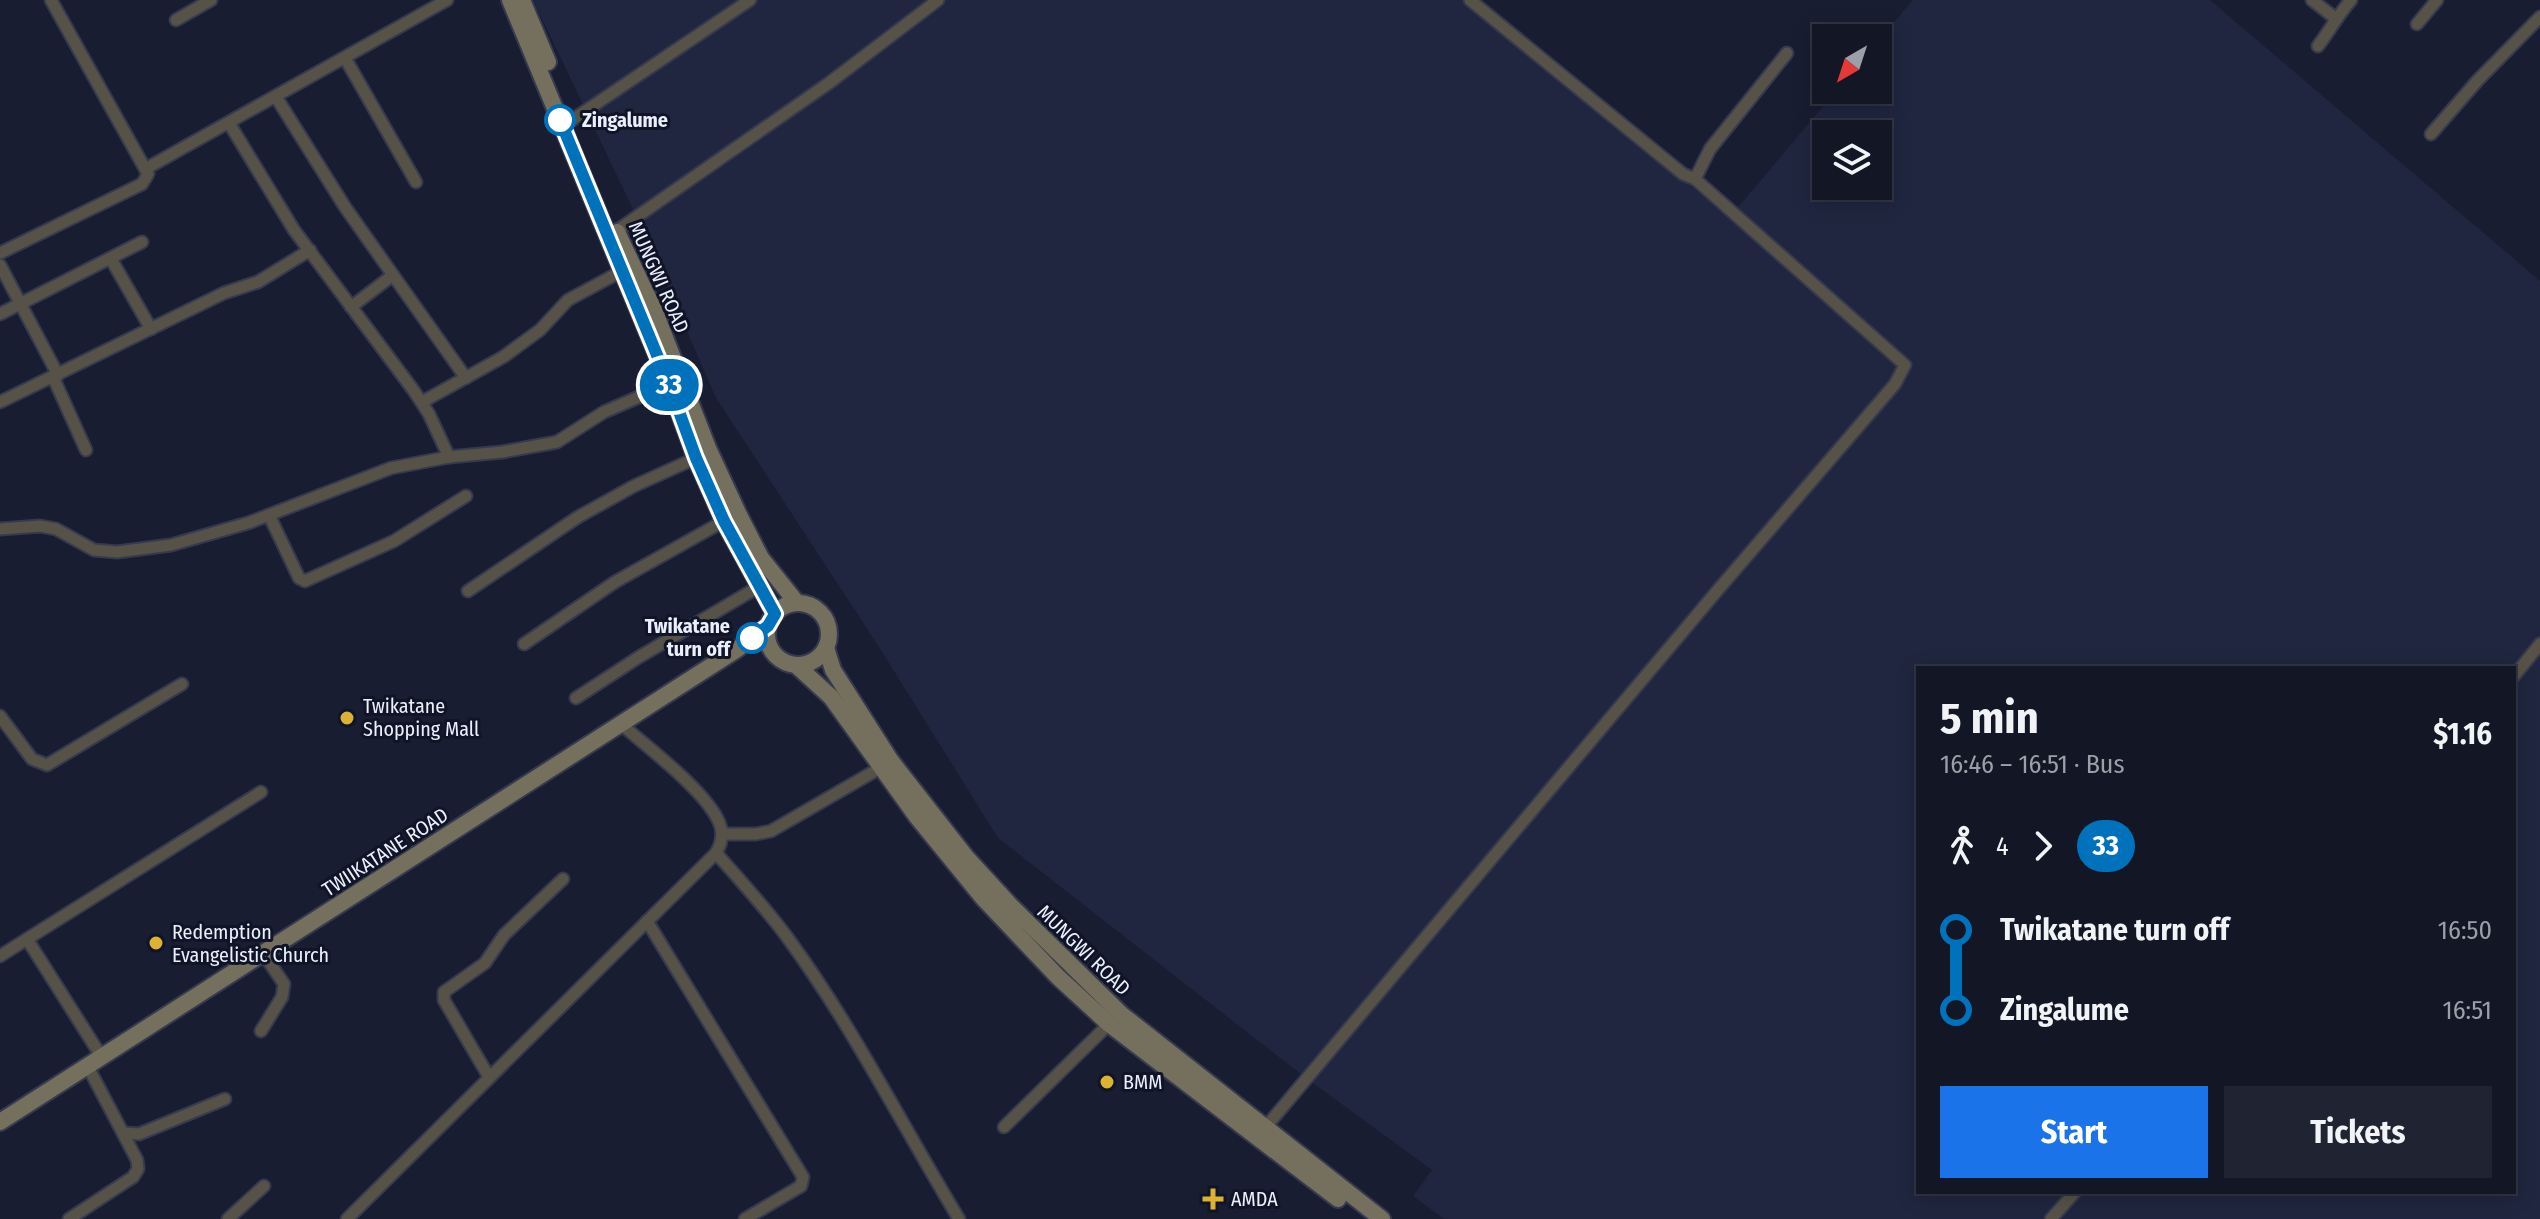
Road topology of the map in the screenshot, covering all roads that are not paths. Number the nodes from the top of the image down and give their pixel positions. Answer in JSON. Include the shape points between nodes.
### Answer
{"nodes":[{"id":1,"x":51,"y":0,"type":"edge"},
{"id":2,"x":211,"y":0,"type":"edge"},
{"id":3,"x":447,"y":0,"type":"edge"},
{"id":4,"x":510,"y":0,"type":"edge"},
{"id":5,"x":522,"y":0,"type":"edge"},
{"id":6,"x":750,"y":0,"type":"edge"},
{"id":7,"x":938,"y":0,"type":"edge"},
{"id":8,"x":1470,"y":0,"type":"edge"},
{"id":9,"x":2312,"y":0,"type":"edge"},
{"id":10,"x":2351,"y":0,"type":"edge"},
{"id":11,"x":2437,"y":0,"type":"edge"},
{"id":12,"x":2540,"y":17,"type":"edge"},
{"id":13,"x":2335,"y":18,"type":"junction"},
{"id":14,"x":176,"y":20,"type":"dead end"},
{"id":15,"x":2417,"y":24,"type":"dead end"},
{"id":16,"x":2318,"y":46,"type":"dead end"},
{"id":17,"x":1787,"y":53,"type":"dead end"},
{"id":18,"x":345,"y":58,"type":"junction"},
{"id":19,"x":276,"y":97,"type":"junction"},
{"id":20,"x":572,"y":120,"type":"junction"},
{"id":21,"x":229,"y":123,"type":"junction"},
{"id":22,"x":2431,"y":134,"type":"dead end"},
{"id":23,"x":147,"y":168,"type":"junction"},
{"id":24,"x":1695,"y":179,"type":"junction"},
{"id":25,"x":416,"y":182,"type":"dead end"},
{"id":26,"x":613,"y":234,"type":"junction"},
{"id":27,"x":142,"y":242,"type":"dead end"},
{"id":28,"x":310,"y":250,"type":"junction"},
{"id":29,"x":0,"y":253,"type":"edge"},
{"id":30,"x":111,"y":259,"type":"junction"},
{"id":31,"x":0,"y":265,"type":"edge"},
{"id":32,"x":622,"y":271,"type":"junction"},
{"id":33,"x":393,"y":275,"type":"junction"},
{"id":34,"x":22,"y":304,"type":"junction"},
{"id":35,"x":351,"y":307,"type":"junction"},
{"id":36,"x":0,"y":314,"type":"edge"},
{"id":37,"x":151,"y":329,"type":"junction"},
{"id":38,"x":56,"y":376,"type":"junction"},
{"id":39,"x":466,"y":378,"type":"junction"},
{"id":40,"x":669,"y":384,"type":"junction"},
{"id":41,"x":0,"y":402,"type":"edge"},
{"id":42,"x":422,"y":402,"type":"junction"},
{"id":43,"x":86,"y":450,"type":"dead end"},
{"id":44,"x":449,"y":457,"type":"junction"},
{"id":45,"x":696,"y":458,"type":"junction"},
{"id":46,"x":466,"y":496,"type":"dead end"},
{"id":47,"x":269,"y":515,"type":"junction"},
{"id":48,"x":724,"y":521,"type":"junction"},
{"id":49,"x":0,"y":529,"type":"edge"},
{"id":50,"x":760,"y":586,"type":"junction"},
{"id":51,"x":468,"y":591,"type":"dead end"},
{"id":52,"x":797,"y":603,"type":"junction"},
{"id":53,"x":771,"y":620,"type":"junction"},
{"id":54,"x":524,"y":644,"type":"dead end"},
{"id":55,"x":2540,"y":644,"type":"edge"},
{"id":56,"x":826,"y":648,"type":"junction"},
{"id":57,"x":736,"y":650,"type":"junction"},
{"id":58,"x":772,"y":650,"type":"junction"},
{"id":59,"x":796,"y":665,"type":"junction"},
{"id":60,"x":2516,"y":674,"type":"edge"},
{"id":61,"x":182,"y":684,"type":"dead end"},
{"id":62,"x":576,"y":698,"type":"dead end"},
{"id":63,"x":0,"y":716,"type":"edge"},
{"id":64,"x":620,"y":723,"type":"junction"},
{"id":65,"x":886,"y":764,"type":"junction"},
{"id":66,"x":261,"y":792,"type":"dead end"},
{"id":67,"x":722,"y":834,"type":"junction"},
{"id":68,"x":716,"y":853,"type":"junction"},
{"id":69,"x":563,"y":879,"type":"dead end"},
{"id":70,"x":647,"y":921,"type":"junction"},
{"id":71,"x":27,"y":939,"type":"junction"},
{"id":72,"x":263,"y":953,"type":"junction"},
{"id":73,"x":0,"y":956,"type":"edge"},
{"id":74,"x":1109,"y":1024,"type":"junction"},
{"id":75,"x":261,"y":1031,"type":"dead end"},
{"id":76,"x":94,"y":1061,"type":"junction"},
{"id":77,"x":489,"y":1077,"type":"junction"},
{"id":78,"x":225,"y":1099,"type":"dead end"},
{"id":79,"x":0,"y":1122,"type":"edge"},
{"id":80,"x":1004,"y":1127,"type":"dead end"},
{"id":81,"x":1265,"y":1128,"type":"junction"},
{"id":82,"x":123,"y":1133,"type":"junction"},
{"id":83,"x":264,"y":1186,"type":"dead end"},
{"id":84,"x":2073,"y":1194,"type":"edge"},
{"id":85,"x":87,"y":1214,"type":"edge"},
{"id":86,"x":69,"y":1219,"type":"edge"},
{"id":87,"x":228,"y":1219,"type":"edge"},
{"id":88,"x":347,"y":1219,"type":"edge"},
{"id":89,"x":745,"y":1219,"type":"edge"},
{"id":90,"x":959,"y":1219,"type":"edge"},
{"id":91,"x":1364,"y":1219,"type":"edge"},
{"id":92,"x":1382,"y":1219,"type":"edge"},
{"id":93,"x":2051,"y":1219,"type":"edge"}],
"edges":[{"from":1,"to":23,"type":"street"},
{"from":2,"to":14,"type":"street"},
{"from":3,"to":18,"type":"street"},
{"from":4,"to":26,"type":"main road","name":"MUNGWI ROAD"},
{"from":5,"to":20,"type":"main road","name":"MUNGWI ROAD"},
{"from":6,"to":20,"type":"street"},
{"from":7,"to":26,"type":"street"},
{"from":8,"to":24,"type":"street"},
{"from":9,"to":13,"type":"street"},
{"from":10,"to":13,"type":"street"},
{"from":11,"to":15,"type":"street"},
{"from":12,"to":22,"type":"street"},
{"from":13,"to":16,"type":"street"},
{"from":17,"to":24,"type":"street","via":[[1710,149]]},
{"from":18,"to":19,"type":"street"},
{"from":18,"to":25,"type":"street"},
{"from":19,"to":21,"type":"street"},
{"from":19,"to":33,"type":"street"},
{"from":20,"to":26,"type":"main road","name":"MUNGWI ROAD"},
{"from":21,"to":23,"type":"street"},
{"from":21,"to":28,"type":"street"},
{"from":23,"to":29,"type":"street","via":[[142,184]]},
{"from":24,"to":81,"type":"street","via":[[1905,365],[1903,373]]},
{"from":26,"to":32,"type":"main road","name":"MUNGWI ROAD"},
{"from":26,"to":52,"type":"main road","name":"MUNGWI ROAD","via":[[655,312],[739,515],[761,558]]},
{"from":27,"to":30,"type":"street"},
{"from":28,"to":35,"type":"street"},
{"from":28,"to":37,"type":"street","via":[[258,282]]},
{"from":30,"to":34,"type":"street"},
{"from":30,"to":37,"type":"street"},
{"from":31,"to":34,"type":"street"},
{"from":32,"to":39,"type":"street","via":[[568,300],[540,330]]},
{"from":32,"to":40,"type":"main road","name":"MUNGWI ROAD"},
{"from":33,"to":35,"type":"street"},
{"from":33,"to":39,"type":"street"},
{"from":34,"to":36,"type":"street"},
{"from":34,"to":38,"type":"street"},
{"from":35,"to":42,"type":"street"},
{"from":37,"to":38,"type":"street"},
{"from":38,"to":41,"type":"street"},
{"from":38,"to":43,"type":"street"},
{"from":39,"to":42,"type":"street"},
{"from":40,"to":44,"type":"street","via":[[604,412],[557,442]]},
{"from":40,"to":45,"type":"main road","name":"MUNGWI ROAD"},
{"from":42,"to":44,"type":"street"},
{"from":44,"to":47,"type":"street","via":[[391,468]]},
{"from":45,"to":48,"type":"main road","name":"MUNGWI ROAD"},
{"from":45,"to":51,"type":"street","via":[[578,517]]},
{"from":46,"to":47,"type":"street","via":[[394,541],[305,581]]},
{"from":47,"to":49,"type":"street","via":[[210,536],[117,552],[94,550],[56,529]]},
{"from":48,"to":50,"type":"main road","name":"MUNGWI ROAD"},
{"from":48,"to":54,"type":"street","via":[[615,582]]},
{"from":50,"to":53,"type":"main road","name":"MUNGWI ROAD"},
{"from":50,"to":62,"type":"street"},
{"from":52,"to":53,"type":"main road","via":[[781,608]]},
{"from":52,"to":56,"type":"main road","via":[[824,617]]},
{"from":53,"to":57,"type":"main road","name":"TWIIKATANE ROAD"},
{"from":53,"to":58,"type":"main road"},
{"from":55,"to":60,"type":"street"},
{"from":56,"to":59,"type":"main road","via":[[813,661]]},
{"from":56,"to":65,"type":"main road","name":"MUNGWI ROAD"},
{"from":57,"to":58,"type":"main road"},
{"from":57,"to":64,"type":"main road","name":"TWIIKATANE ROAD"},
{"from":58,"to":59,"type":"main road"},
{"from":59,"to":65,"type":"main road","name":"MUNGWI ROAD","via":[[831,697]]},
{"from":61,"to":63,"type":"street","via":[[47,765],[32,759]]},
{"from":64,"to":67,"type":"street","via":[[683,778],[711,810]]},
{"from":64,"to":72,"type":"main road","name":"TWIIKATANE ROAD"},
{"from":65,"to":67,"type":"street","via":[[771,831]]},
{"from":65,"to":74,"type":"main road","name":"MUNGWI ROAD","via":[[917,817],[983,898]]},
{"from":65,"to":81,"type":"main road","name":"MUNGWI ROAD","via":[[966,857],[1121,1014]]},
{"from":66,"to":71,"type":"street"},
{"from":67,"to":68,"type":"street"},
{"from":68,"to":70,"type":"street"},
{"from":68,"to":90,"type":"street","via":[[813,974]]},
{"from":69,"to":77,"type":"street","via":[[504,935],[485,963],[444,992]]},
{"from":70,"to":77,"type":"street"},
{"from":70,"to":89,"type":"street","via":[[803,1177],[801,1186]]},
{"from":71,"to":73,"type":"street"},
{"from":71,"to":76,"type":"street"},
{"from":72,"to":75,"type":"street","via":[[284,984]]},
{"from":72,"to":76,"type":"main road","name":"TWIIKATANE ROAD"},
{"from":74,"to":80,"type":"street"},
{"from":74,"to":91,"type":"main road","name":"MUNGWI ROAD"},
{"from":76,"to":79,"type":"main road","name":"TWIIKATANE ROAD"},
{"from":76,"to":82,"type":"street"},
{"from":77,"to":88,"type":"street"},
{"from":78,"to":82,"type":"street","via":[[139,1134]]},
{"from":81,"to":92,"type":"main road","name":"MUNGWI ROAD"},
{"from":82,"to":85,"type":"street","via":[[138,1169]]},
{"from":83,"to":87,"type":"street"},
{"from":84,"to":93,"type":"street"},
{"from":85,"to":86,"type":"street"}]}
